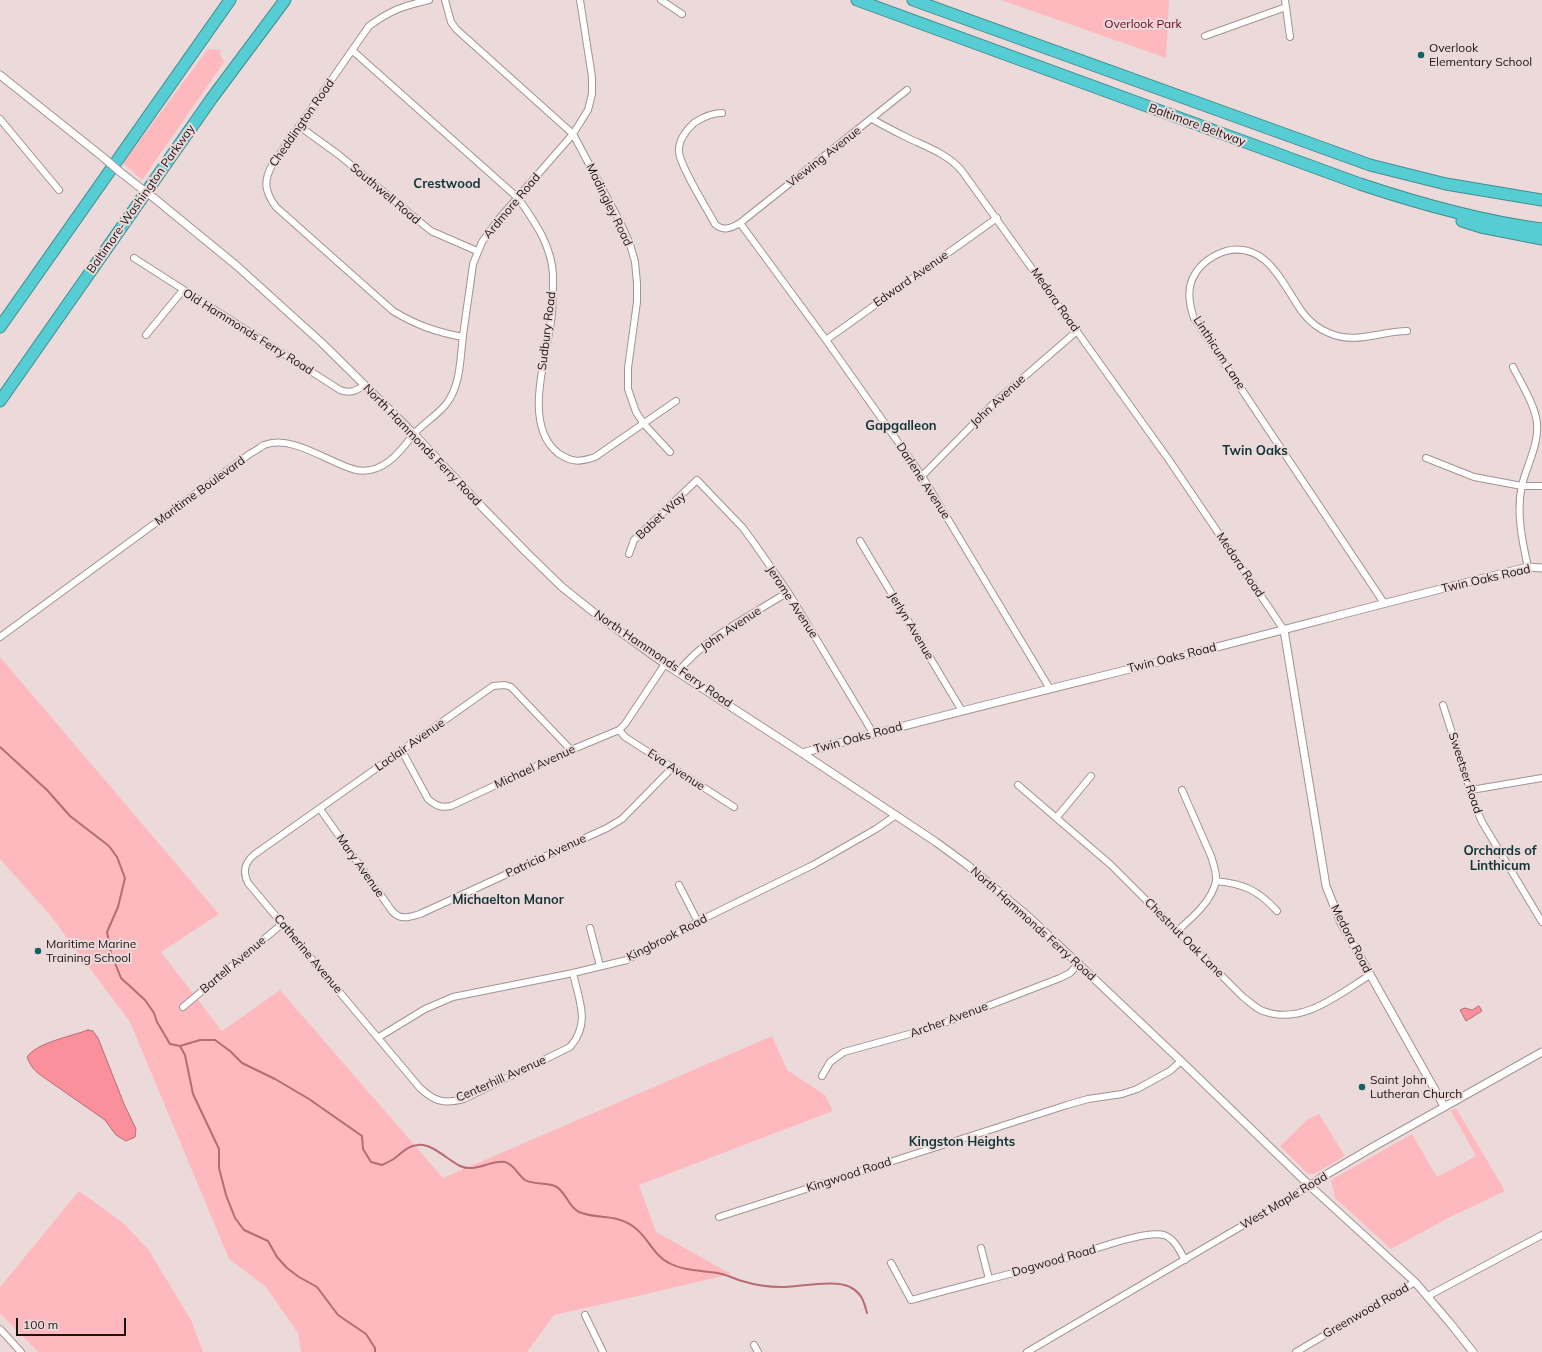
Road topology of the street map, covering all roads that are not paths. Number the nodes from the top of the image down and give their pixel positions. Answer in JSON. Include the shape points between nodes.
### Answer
{"nodes":[{"id":1,"x":230,"y":0,"type":"edge"},
{"id":2,"x":286,"y":0,"type":"edge"},
{"id":3,"x":429,"y":0,"type":"edge"},
{"id":4,"x":445,"y":0,"type":"edge"},
{"id":5,"x":580,"y":0,"type":"edge"},
{"id":6,"x":660,"y":0,"type":"edge"},
{"id":7,"x":857,"y":0,"type":"edge"},
{"id":8,"x":913,"y":0,"type":"edge"},
{"id":9,"x":1285,"y":0,"type":"edge"},
{"id":10,"x":1286,"y":7,"type":"junction"},
{"id":11,"x":682,"y":14,"type":"dead end"},
{"id":12,"x":1205,"y":36,"type":"dead end"},
{"id":13,"x":1290,"y":36,"type":"dead end"},
{"id":14,"x":353,"y":51,"type":"junction"},
{"id":15,"x":0,"y":75,"type":"edge"},
{"id":16,"x":907,"y":90,"type":"dead end"},
{"id":17,"x":722,"y":113,"type":"dead end"},
{"id":18,"x":0,"y":119,"type":"edge"},
{"id":19,"x":872,"y":119,"type":"junction"},
{"id":20,"x":299,"y":126,"type":"junction"},
{"id":21,"x":573,"y":134,"type":"junction"},
{"id":22,"x":1360,"y":184,"type":"junction"},
{"id":23,"x":60,"y":190,"type":"dead end"},
{"id":24,"x":518,"y":198,"type":"junction"},
{"id":25,"x":1539,"y":199,"type":"edge"},
{"id":26,"x":996,"y":218,"type":"junction"},
{"id":27,"x":740,"y":223,"type":"junction"},
{"id":28,"x":1542,"y":229,"type":"edge"},
{"id":29,"x":1542,"y":238,"type":"edge"},
{"id":30,"x":477,"y":251,"type":"junction"},
{"id":31,"x":134,"y":258,"type":"dead end"},
{"id":32,"x":183,"y":290,"type":"junction"},
{"id":33,"x":0,"y":327,"type":"edge"},
{"id":34,"x":1077,"y":331,"type":"junction"},
{"id":35,"x":1407,"y":331,"type":"dead end"},
{"id":36,"x":146,"y":334,"type":"dead end"},
{"id":37,"x":463,"y":337,"type":"junction"},
{"id":38,"x":826,"y":340,"type":"junction"},
{"id":39,"x":1513,"y":367,"type":"dead end"},
{"id":40,"x":365,"y":385,"type":"junction"},
{"id":41,"x":0,"y":401,"type":"edge"},
{"id":42,"x":676,"y":401,"type":"dead end"},
{"id":43,"x":644,"y":424,"type":"junction"},
{"id":44,"x":414,"y":434,"type":"junction"},
{"id":45,"x":670,"y":452,"type":"dead end"},
{"id":46,"x":1426,"y":458,"type":"dead end"},
{"id":47,"x":922,"y":476,"type":"junction"},
{"id":48,"x":697,"y":480,"type":"joint"},
{"id":49,"x":1522,"y":486,"type":"junction"},
{"id":50,"x":1542,"y":486,"type":"edge"},
{"id":51,"x":860,"y":541,"type":"dead end"},
{"id":52,"x":629,"y":554,"type":"dead end"},
{"id":53,"x":1528,"y":567,"type":"junction"},
{"id":54,"x":1542,"y":568,"type":"edge"},
{"id":55,"x":788,"y":592,"type":"junction"},
{"id":56,"x":1384,"y":603,"type":"junction"},
{"id":57,"x":1284,"y":630,"type":"junction"},
{"id":58,"x":0,"y":637,"type":"edge"},
{"id":59,"x":665,"y":664,"type":"junction"},
{"id":60,"x":678,"y":672,"type":"junction"},
{"id":61,"x":1050,"y":689,"type":"junction"},
{"id":62,"x":1443,"y":705,"type":"dead end"},
{"id":63,"x":962,"y":711,"type":"junction"},
{"id":64,"x":619,"y":730,"type":"junction"},
{"id":65,"x":873,"y":733,"type":"junction"},
{"id":66,"x":571,"y":750,"type":"junction"},
{"id":67,"x":402,"y":751,"type":"junction"},
{"id":68,"x":802,"y":753,"type":"junction"},
{"id":69,"x":672,"y":768,"type":"junction"},
{"id":70,"x":1091,"y":776,"type":"dead end"},
{"id":71,"x":1542,"y":778,"type":"edge"},
{"id":72,"x":1018,"y":785,"type":"dead end"},
{"id":73,"x":1182,"y":790,"type":"dead end"},
{"id":74,"x":1471,"y":790,"type":"junction"},
{"id":75,"x":734,"y":807,"type":"dead end"},
{"id":76,"x":320,"y":809,"type":"junction"},
{"id":77,"x":896,"y":815,"type":"junction"},
{"id":78,"x":1057,"y":817,"type":"junction"},
{"id":79,"x":245,"y":868,"type":"joint"},
{"id":80,"x":1216,"y":881,"type":"junction"},
{"id":81,"x":679,"y":885,"type":"dead end"},
{"id":82,"x":1277,"y":911,"type":"dead end"},
{"id":83,"x":403,"y":918,"type":"joint"},
{"id":84,"x":698,"y":922,"type":"junction"},
{"id":85,"x":1542,"y":922,"type":"edge"},
{"id":86,"x":282,"y":924,"type":"junction"},
{"id":87,"x":590,"y":928,"type":"dead end"},
{"id":88,"x":1178,"y":931,"type":"junction"},
{"id":89,"x":1079,"y":963,"type":"junction"},
{"id":90,"x":600,"y":966,"type":"junction"},
{"id":91,"x":573,"y":973,"type":"junction"},
{"id":92,"x":1370,"y":975,"type":"junction"},
{"id":93,"x":183,"y":1007,"type":"dead end"},
{"id":94,"x":378,"y":1038,"type":"junction"},
{"id":95,"x":1542,"y":1052,"type":"edge"},
{"id":96,"x":1181,"y":1061,"type":"junction"},
{"id":97,"x":822,"y":1076,"type":"dead end"},
{"id":98,"x":1444,"y":1106,"type":"junction"},
{"id":99,"x":1310,"y":1186,"type":"junction"},
{"id":100,"x":719,"y":1217,"type":"dead end"},
{"id":101,"x":1542,"y":1235,"type":"edge"},
{"id":102,"x":981,"y":1248,"type":"dead end"},
{"id":103,"x":1185,"y":1260,"type":"junction"},
{"id":104,"x":891,"y":1263,"type":"dead end"},
{"id":105,"x":989,"y":1279,"type":"junction"},
{"id":106,"x":1415,"y":1282,"type":"junction"},
{"id":107,"x":1428,"y":1296,"type":"junction"},
{"id":108,"x":585,"y":1315,"type":"dead end"},
{"id":109,"x":0,"y":1329,"type":"edge"},
{"id":110,"x":754,"y":1345,"type":"dead end"},
{"id":111,"x":21,"y":1352,"type":"edge"},
{"id":112,"x":603,"y":1352,"type":"edge"},
{"id":113,"x":758,"y":1352,"type":"edge"},
{"id":114,"x":1027,"y":1352,"type":"edge"},
{"id":115,"x":1296,"y":1352,"type":"edge"},
{"id":116,"x":1473,"y":1352,"type":"edge"}],
"edges":[{"from":1,"to":33,"type":"highway"},
{"from":2,"to":41,"type":"highway","name":"Baltimore-Washington Parkway","via":[[212,98]]},
{"from":3,"to":14,"type":"street","name":"Cheddington Road","via":[[392,10],[369,26]]},
{"from":4,"to":21,"type":"street","name":"Madingley Road","via":[[456,29]]},
{"from":5,"to":21,"type":"street","name":"Ardmore Road","via":[[592,77],[592,94],[588,110]]},
{"from":6,"to":11,"type":"street"},
{"from":7,"to":22,"type":"highway","name":"Baltimore Beltway"},
{"from":8,"to":25,"type":"highway","name":"Baltimore Beltway","via":[[1370,165],[1446,184]]},
{"from":9,"to":10,"type":"street"},
{"from":10,"to":12,"type":"street"},
{"from":10,"to":13,"type":"street"},
{"from":14,"to":20,"type":"street","name":"Cheddington Road"},
{"from":14,"to":24,"type":"street","name":"Sudbury Road"},
{"from":15,"to":40,"type":"street","name":"North Hammonds Ferry Road","bridge":true,"via":[[237,266]]},
{"from":16,"to":19,"type":"street","name":"Viewing Avenue"},
{"from":17,"to":27,"type":"street","via":[[707,115],[690,126],[680,141],[679,152],[715,224],[728,229]]},
{"from":18,"to":23,"type":"street"},
{"from":19,"to":26,"type":"street","name":"Medora Road","via":[[938,152],[956,164]]},
{"from":19,"to":27,"type":"street","name":"Viewing Avenue"},
{"from":20,"to":30,"type":"street","name":"Southwell Road","via":[[339,155],[431,231]]},
{"from":20,"to":37,"type":"street","name":"Cheddington Road","via":[[266,175],[266,185],[272,202],[393,310],[424,328]]},
{"from":21,"to":24,"type":"street","name":"Ardmore Road"},
{"from":21,"to":43,"type":"street","name":"Madingley Road","via":[[620,222],[635,262],[637,302],[627,378],[632,403]]},
{"from":22,"to":28,"type":"highway","name":"Baltimore Beltway","via":[[1482,219]]},
{"from":22,"to":29,"type":"highway","via":[[1399,200],[1481,227]]},
{"from":24,"to":30,"type":"street","name":"Ardmore Road","via":[[498,220]]},
{"from":24,"to":43,"type":"street","name":"Sudbury Road","via":[[548,248],[553,273],[552,314],[538,405],[542,431],[547,440],[564,457],[584,461],[595,457]]},
{"from":26,"to":34,"type":"street","name":"Medora Road"},
{"from":26,"to":38,"type":"street","name":"Edward Avenue"},
{"from":27,"to":38,"type":"street","name":"Darlene Avenue"},
{"from":30,"to":37,"type":"street","name":"Ardmore Road"},
{"from":31,"to":32,"type":"street","name":"Old Hammonds Ferry Road"},
{"from":32,"to":36,"type":"street"},
{"from":32,"to":40,"type":"street","name":"Old Hammonds Ferry Road","via":[[340,390],[354,392]]},
{"from":34,"to":47,"type":"street","name":"John Avenue","via":[[994,403]]},
{"from":34,"to":57,"type":"street","name":"Medora Road","via":[[1169,460]]},
{"from":35,"to":56,"type":"street","name":"Linthicum Lane","via":[[1354,339],[1331,334],[1304,314],[1270,264],[1253,253],[1241,250],[1231,250],[1210,258],[1194,275],[1191,284],[1189,304],[1194,318]]},
{"from":37,"to":44,"type":"street","name":"Ardmore Road","via":[[458,378],[450,397]]},
{"from":38,"to":47,"type":"street","name":"Darlene Avenue"},
{"from":39,"to":49,"type":"street","via":[[1526,392],[1537,423],[1537,436]]},
{"from":40,"to":44,"type":"street","name":"North Hammonds Ferry Road"},
{"from":42,"to":43,"type":"street","name":"Sudbury Road"},
{"from":43,"to":45,"type":"street","name":"Madingley Road"},
{"from":44,"to":58,"type":"street","name":"Maritime Boulevard","via":[[388,462],[379,468],[367,470],[350,468],[286,443],[264,446]]},
{"from":44,"to":59,"type":"street","name":"North Hammonds Ferry Road","via":[[562,587]]},
{"from":46,"to":49,"type":"street","via":[[1474,477]]},
{"from":47,"to":61,"type":"street","name":"Darlene Avenue"},
{"from":48,"to":52,"type":"street","name":"Babet Way","via":[[634,540]]},
{"from":48,"to":55,"type":"street","name":"Jerome Avenue","via":[[743,528]]},
{"from":49,"to":50,"type":"street"},
{"from":49,"to":53,"type":"street","via":[[1519,500],[1522,543]]},
{"from":51,"to":63,"type":"street","name":"Jerlyn Avenue"},
{"from":53,"to":54,"type":"street","name":"Twin Oaks Road"},
{"from":53,"to":56,"type":"street","name":"Twin Oaks Road"},
{"from":55,"to":60,"type":"street","name":"John Avenue","via":[[714,638]]},
{"from":55,"to":65,"type":"street","name":"Jerome Avenue"},
{"from":56,"to":57,"type":"street","name":"Twin Oaks Road"},
{"from":57,"to":61,"type":"street","name":"Twin Oaks Road"},
{"from":57,"to":92,"type":"street","name":"Medora Road","via":[[1326,886],[1340,921]]},
{"from":59,"to":60,"type":"street","name":"North Hammonds Ferry Road"},
{"from":59,"to":64,"type":"street","name":"Michael Avenue"},
{"from":60,"to":68,"type":"street","name":"North Hammonds Ferry Road"},
{"from":61,"to":63,"type":"street","name":"Twin Oaks Road"},
{"from":62,"to":74,"type":"street","name":"Sweetser Road"},
{"from":63,"to":65,"type":"street","name":"Twin Oaks Road"},
{"from":64,"to":66,"type":"street","name":"Michael Avenue"},
{"from":64,"to":69,"type":"street","name":"Eva Avenue","via":[[625,737]]},
{"from":65,"to":68,"type":"street","name":"Twin Oaks Road"},
{"from":66,"to":67,"type":"street","name":"Michael Avenue","via":[[451,806],[443,807],[434,805],[428,799]]},
{"from":66,"to":67,"type":"street","name":"Laclair Avenue","via":[[511,687],[499,685]]},
{"from":67,"to":76,"type":"street","name":"Laclair Avenue"},
{"from":68,"to":77,"type":"street","name":"North Hammonds Ferry Road"},
{"from":69,"to":75,"type":"street","name":"Eva Avenue"},
{"from":69,"to":83,"type":"street","name":"Patricia Avenue","via":[[622,819],[607,828],[420,914]]},
{"from":70,"to":78,"type":"street"},
{"from":71,"to":74,"type":"street"},
{"from":72,"to":78,"type":"street","name":"Chestnut Oak Lane"},
{"from":73,"to":80,"type":"street","via":[[1211,856]]},
{"from":74,"to":85,"type":"street","name":"Sweetser Road","via":[[1482,822]]},
{"from":76,"to":79,"type":"street","name":"Laclair Avenue","via":[[255,854],[248,860]]},
{"from":76,"to":83,"type":"street","name":"Mary Avenue","via":[[392,911]]},
{"from":77,"to":84,"type":"street","name":"Kingbrook Road","via":[[813,865]]},
{"from":77,"to":89,"type":"street","name":"North Hammonds Ferry Road","via":[[966,864]]},
{"from":78,"to":88,"type":"street","name":"Chestnut Oak Lane","via":[[1111,865]]},
{"from":79,"to":86,"type":"street","name":"Catherine Avenue","via":[[248,883]]},
{"from":80,"to":82,"type":"street","via":[[1235,883],[1259,893]]},
{"from":80,"to":88,"type":"street","via":[[1210,896],[1196,915]]},
{"from":81,"to":84,"type":"street"},
{"from":84,"to":90,"type":"street","name":"Kingbrook Road","via":[[627,960]]},
{"from":86,"to":93,"type":"street","name":"Bartell Avenue"},
{"from":86,"to":94,"type":"street","name":"Catherine Avenue"},
{"from":87,"to":90,"type":"street"},
{"from":88,"to":92,"type":"street","name":"Chestnut Oak Lane","via":[[1243,997],[1262,1011],[1275,1014],[1296,1014],[1315,1008]]},
{"from":89,"to":96,"type":"street","name":"North Hammonds Ferry Road"},
{"from":89,"to":97,"type":"street","name":"Archer Avenue","via":[[1070,973],[1060,978],[931,1028],[844,1052],[830,1062]]},
{"from":90,"to":91,"type":"street","name":"Kingbrook Road"},
{"from":91,"to":94,"type":"street","name":"Kingbrook Road","via":[[454,997],[425,1009]]},
{"from":91,"to":94,"type":"street","name":"Centerhill Avenue","via":[[583,1020],[580,1033],[570,1047],[464,1099],[440,1101],[429,1096]]},
{"from":92,"to":98,"type":"street","name":"Medora Road"},
{"from":95,"to":98,"type":"street","name":"West Maple Road"},
{"from":96,"to":99,"type":"street","name":"North Hammonds Ferry Road"},
{"from":96,"to":100,"type":"street","name":"Kingwood Road","via":[[1170,1071],[1137,1089],[1067,1105]]},
{"from":98,"to":99,"type":"street","name":"West Maple Road"},
{"from":99,"to":103,"type":"street","name":"West Maple Road"},
{"from":99,"to":106,"type":"street","name":"North Hammonds Ferry Road"},
{"from":101,"to":107,"type":"street","name":"Greenwood Road"},
{"from":102,"to":105,"type":"street"},
{"from":103,"to":105,"type":"street","name":"Dogwood Road","via":[[1172,1240],[1166,1236],[1153,1235],[1132,1238]]},
{"from":103,"to":114,"type":"street","name":"West Maple Road"},
{"from":104,"to":105,"type":"street","name":"Dogwood Road","via":[[912,1300]]},
{"from":106,"to":107,"type":"street","name":"North Hammonds Ferry Road"},
{"from":106,"to":115,"type":"street","name":"Greenwood Road"},
{"from":107,"to":116,"type":"street","name":"North Hammonds Ferry Road"},
{"from":108,"to":112,"type":"street"},
{"from":109,"to":111,"type":"street"},
{"from":110,"to":113,"type":"street"}]}
